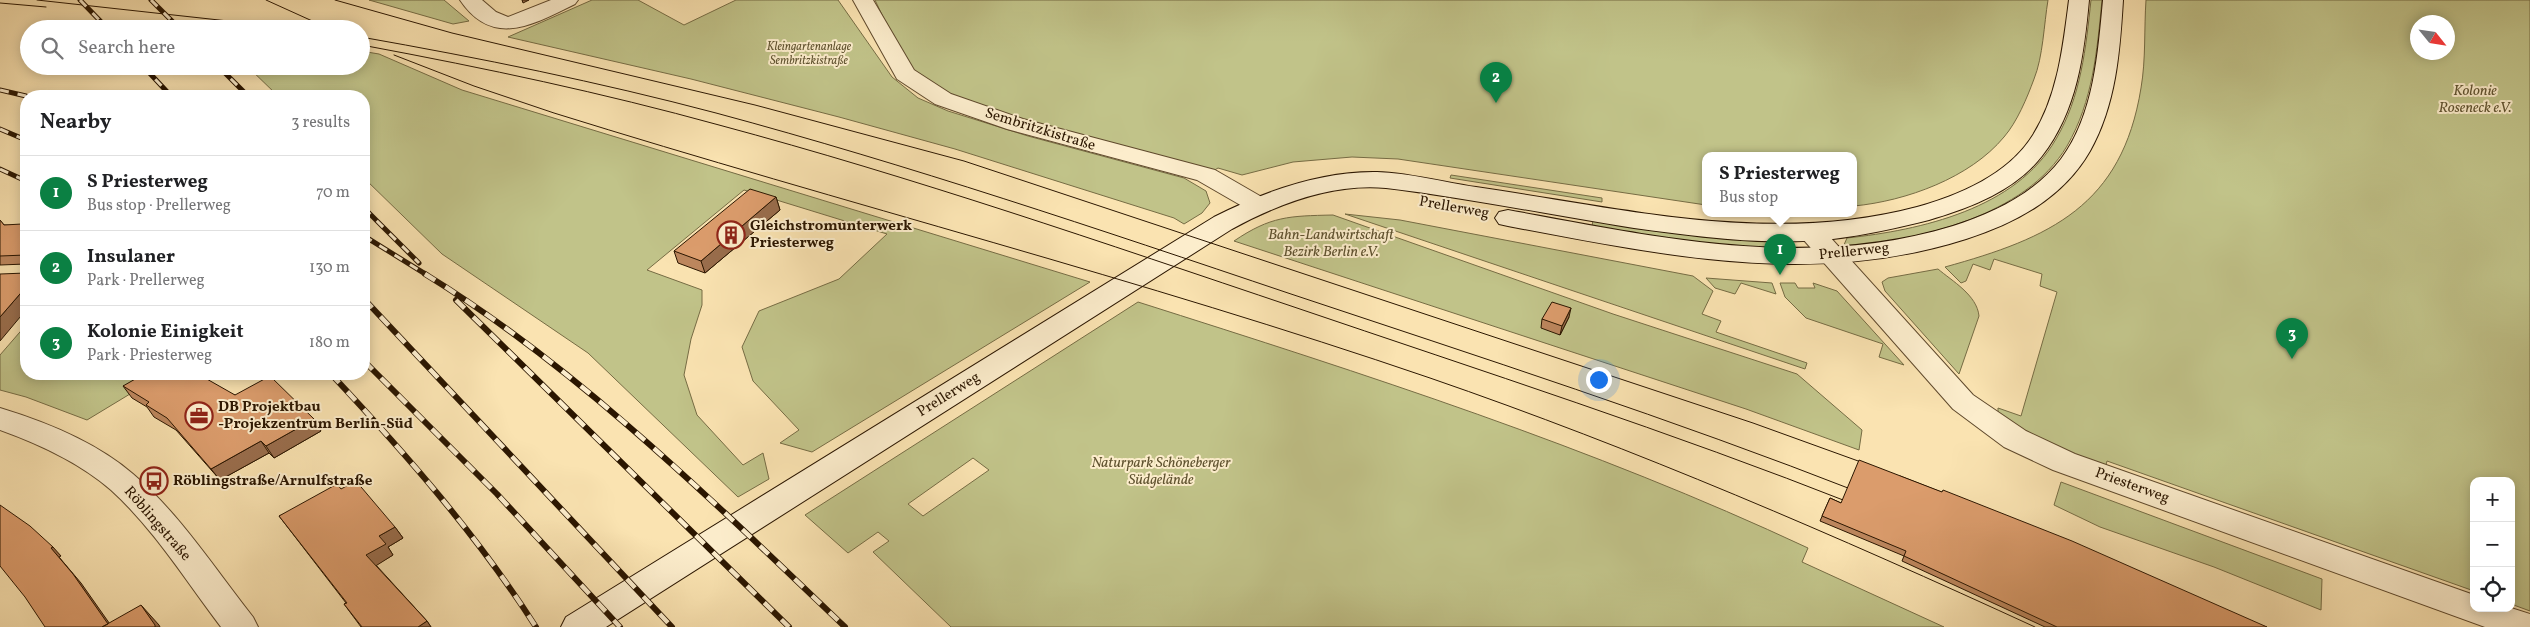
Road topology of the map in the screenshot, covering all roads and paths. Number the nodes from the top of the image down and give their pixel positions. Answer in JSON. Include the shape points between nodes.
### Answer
{"nodes":[{"id":1,"x":470,"y":0,"type":"edge"},
{"id":2,"x":568,"y":0,"type":"edge"},
{"id":3,"x":863,"y":0,"type":"edge"},
{"id":4,"x":2079,"y":0,"type":"edge"},
{"id":5,"x":2113,"y":0,"type":"edge"},
{"id":6,"x":1329,"y":186,"type":"junction"},
{"id":7,"x":1258,"y":205,"type":"junction"},
{"id":8,"x":1811,"y":232,"type":"junction"},
{"id":9,"x":1831,"y":256,"type":"junction"},
{"id":10,"x":0,"y":419,"type":"edge"},
{"id":11,"x":241,"y":627,"type":"edge"},
{"id":12,"x":578,"y":627,"type":"edge"},
{"id":13,"x":2525,"y":627,"type":"edge"}],
"edges":[{"from":1,"to":2,"type":"main road","via":[[489,17],[503,24],[516,22]]},
{"from":3,"to":7,"type":"main road","name":"Sembritzkistraße","via":[[899,66],[913,82],[930,92],[1026,127],[1218,180]]},
{"from":4,"to":8,"type":"main road","name":"Prellerweg","via":[[2075,43],[2063,92],[2042,138],[2017,168],[1970,197],[1926,214],[1885,224]]},
{"from":5,"to":9,"type":"main road","name":"Prellerweg","via":[[2108,59],[2097,108],[2078,152],[2048,188],[2009,213],[1950,236],[1887,250]]},
{"from":6,"to":7,"type":"main road","name":"Prellerweg","via":[[1288,194]]},
{"from":6,"to":8,"type":"main road","name":"Prellerweg","via":[[1368,180],[1388,181],[1687,227],[1741,232]]},
{"from":6,"to":9,"type":"main road","name":"Prellerweg","via":[[1696,252],[1771,257]]},
{"from":7,"to":12,"type":"main road","name":"Prellerweg","via":[[1217,227]]},
{"from":8,"to":9,"type":"main road","name":"Priesterweg"},
{"from":9,"to":13,"type":"main road","name":"Priesterweg","via":[[1963,402],[2015,439],[2064,462]]},
{"from":10,"to":11,"type":"main road","name":"Röblingstraße","via":[[58,442],[132,491]]}]}
